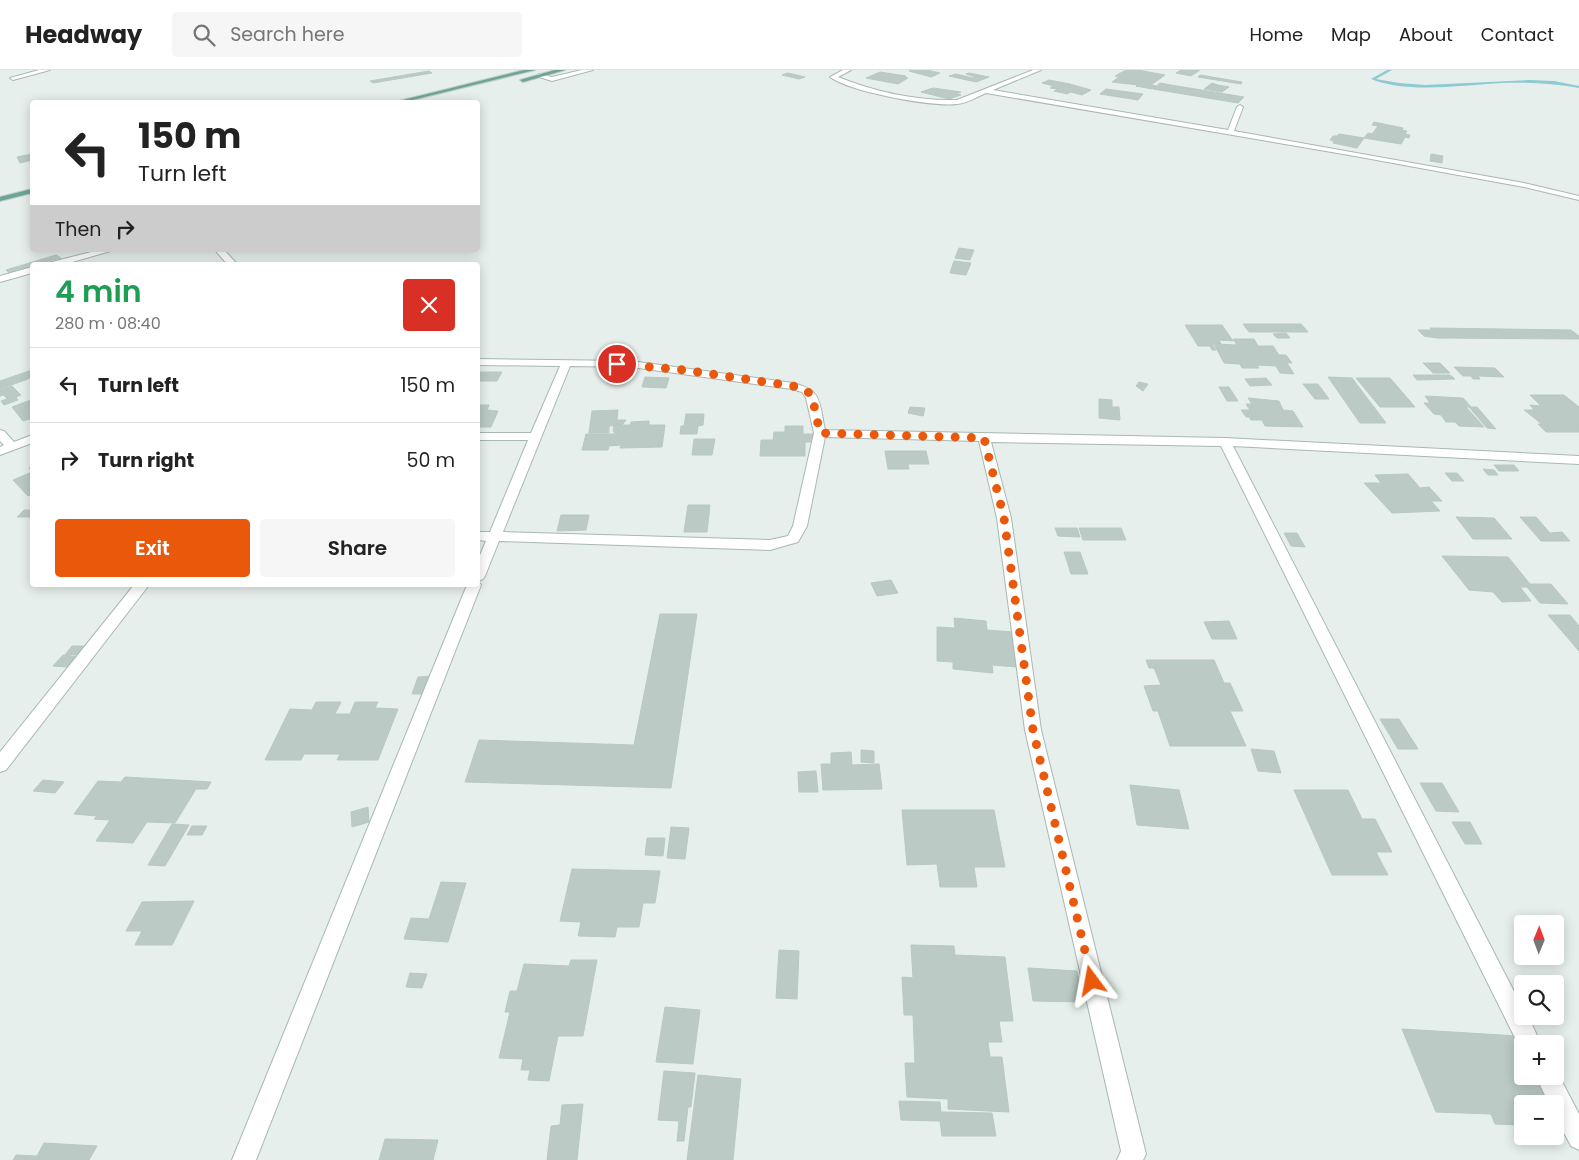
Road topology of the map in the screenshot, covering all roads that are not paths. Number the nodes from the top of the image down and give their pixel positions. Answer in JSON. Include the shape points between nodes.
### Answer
{"nodes":[{"id":1,"x":47,"y":70,"type":"edge"},
{"id":2,"x":532,"y":70,"type":"edge"},
{"id":3,"x":562,"y":70,"type":"edge"},
{"id":4,"x":590,"y":70,"type":"edge"},
{"id":5,"x":848,"y":70,"type":"edge"},
{"id":6,"x":1038,"y":70,"type":"edge"},
{"id":7,"x":539,"y":76,"type":"junction"},
{"id":8,"x":13,"y":78,"type":"dead end"},
{"id":9,"x":512,"y":83,"type":"dead end"},
{"id":10,"x":986,"y":91,"type":"junction"},
{"id":11,"x":406,"y":100,"type":"edge"},
{"id":12,"x":1240,"y":107,"type":"dead end"},
{"id":13,"x":1230,"y":133,"type":"junction"},
{"id":14,"x":30,"y":192,"type":"edge"},
{"id":15,"x":1579,"y":198,"type":"edge"},
{"id":16,"x":0,"y":199,"type":"edge"},
{"id":17,"x":102,"y":252,"type":"edge"},
{"id":18,"x":221,"y":252,"type":"edge"},
{"id":19,"x":63,"y":262,"type":"edge"},
{"id":20,"x":230,"y":262,"type":"edge"},
{"id":21,"x":30,"y":271,"type":"edge"},
{"id":22,"x":0,"y":280,"type":"edge"},
{"id":23,"x":480,"y":362,"type":"edge"},
{"id":24,"x":566,"y":364,"type":"junction"},
{"id":25,"x":820,"y":433,"type":"junction"},
{"id":26,"x":0,"y":434,"type":"edge"},
{"id":27,"x":480,"y":436,"type":"edge"},
{"id":28,"x":535,"y":437,"type":"junction"},
{"id":29,"x":984,"y":438,"type":"junction"},
{"id":30,"x":30,"y":440,"type":"edge"},
{"id":31,"x":1225,"y":442,"type":"junction"},
{"id":32,"x":6,"y":449,"type":"edge"},
{"id":33,"x":1579,"y":460,"type":"edge"},
{"id":34,"x":480,"y":536,"type":"edge"},
{"id":35,"x":494,"y":536,"type":"junction"},
{"id":36,"x":480,"y":571,"type":"edge"},
{"id":37,"x":140,"y":587,"type":"edge"},
{"id":38,"x":473,"y":587,"type":"edge"},
{"id":39,"x":0,"y":766,"type":"edge"},
{"id":40,"x":1525,"y":1035,"type":"edge"},
{"id":41,"x":1552,"y":1085,"type":"edge"},
{"id":42,"x":1579,"y":1138,"type":"edge"},
{"id":43,"x":244,"y":1160,"type":"edge"},
{"id":44,"x":1129,"y":1160,"type":"edge"}],
"edges":[{"from":1,"to":8,"type":"street"},
{"from":2,"to":11,"type":"main road"},
{"from":3,"to":7,"type":"main road"},
{"from":4,"to":7,"type":"street","via":[[552,79]]},
{"from":5,"to":10,"type":"street","via":[[833,77],[938,103],[958,102]]},
{"from":6,"to":10,"type":"street"},
{"from":7,"to":9,"type":"main road"},
{"from":10,"to":13,"type":"street"},
{"from":12,"to":13,"type":"street"},
{"from":13,"to":15,"type":"street","via":[[1524,185]]},
{"from":14,"to":16,"type":"main road"},
{"from":17,"to":19,"type":"street"},
{"from":18,"to":20,"type":"street"},
{"from":21,"to":22,"type":"street"},
{"from":23,"to":24,"type":"street"},
{"from":24,"to":25,"type":"street","via":[[631,364],[793,386],[806,390],[812,396]]},
{"from":24,"to":28,"type":"street"},
{"from":25,"to":29,"type":"street"},
{"from":25,"to":35,"type":"street","via":[[800,526],[793,539],[770,545]]},
{"from":26,"to":32,"type":"street"},
{"from":27,"to":28,"type":"street"},
{"from":28,"to":35,"type":"street"},
{"from":29,"to":31,"type":"street"},
{"from":29,"to":44,"type":"street","via":[[1004,518],[1033,730],[1134,1154]]},
{"from":30,"to":32,"type":"street"},
{"from":31,"to":33,"type":"street"},
{"from":31,"to":40,"type":"street"},
{"from":34,"to":35,"type":"street"},
{"from":35,"to":36,"type":"street"},
{"from":37,"to":39,"type":"street"},
{"from":38,"to":43,"type":"street"},
{"from":41,"to":42,"type":"street"}]}
